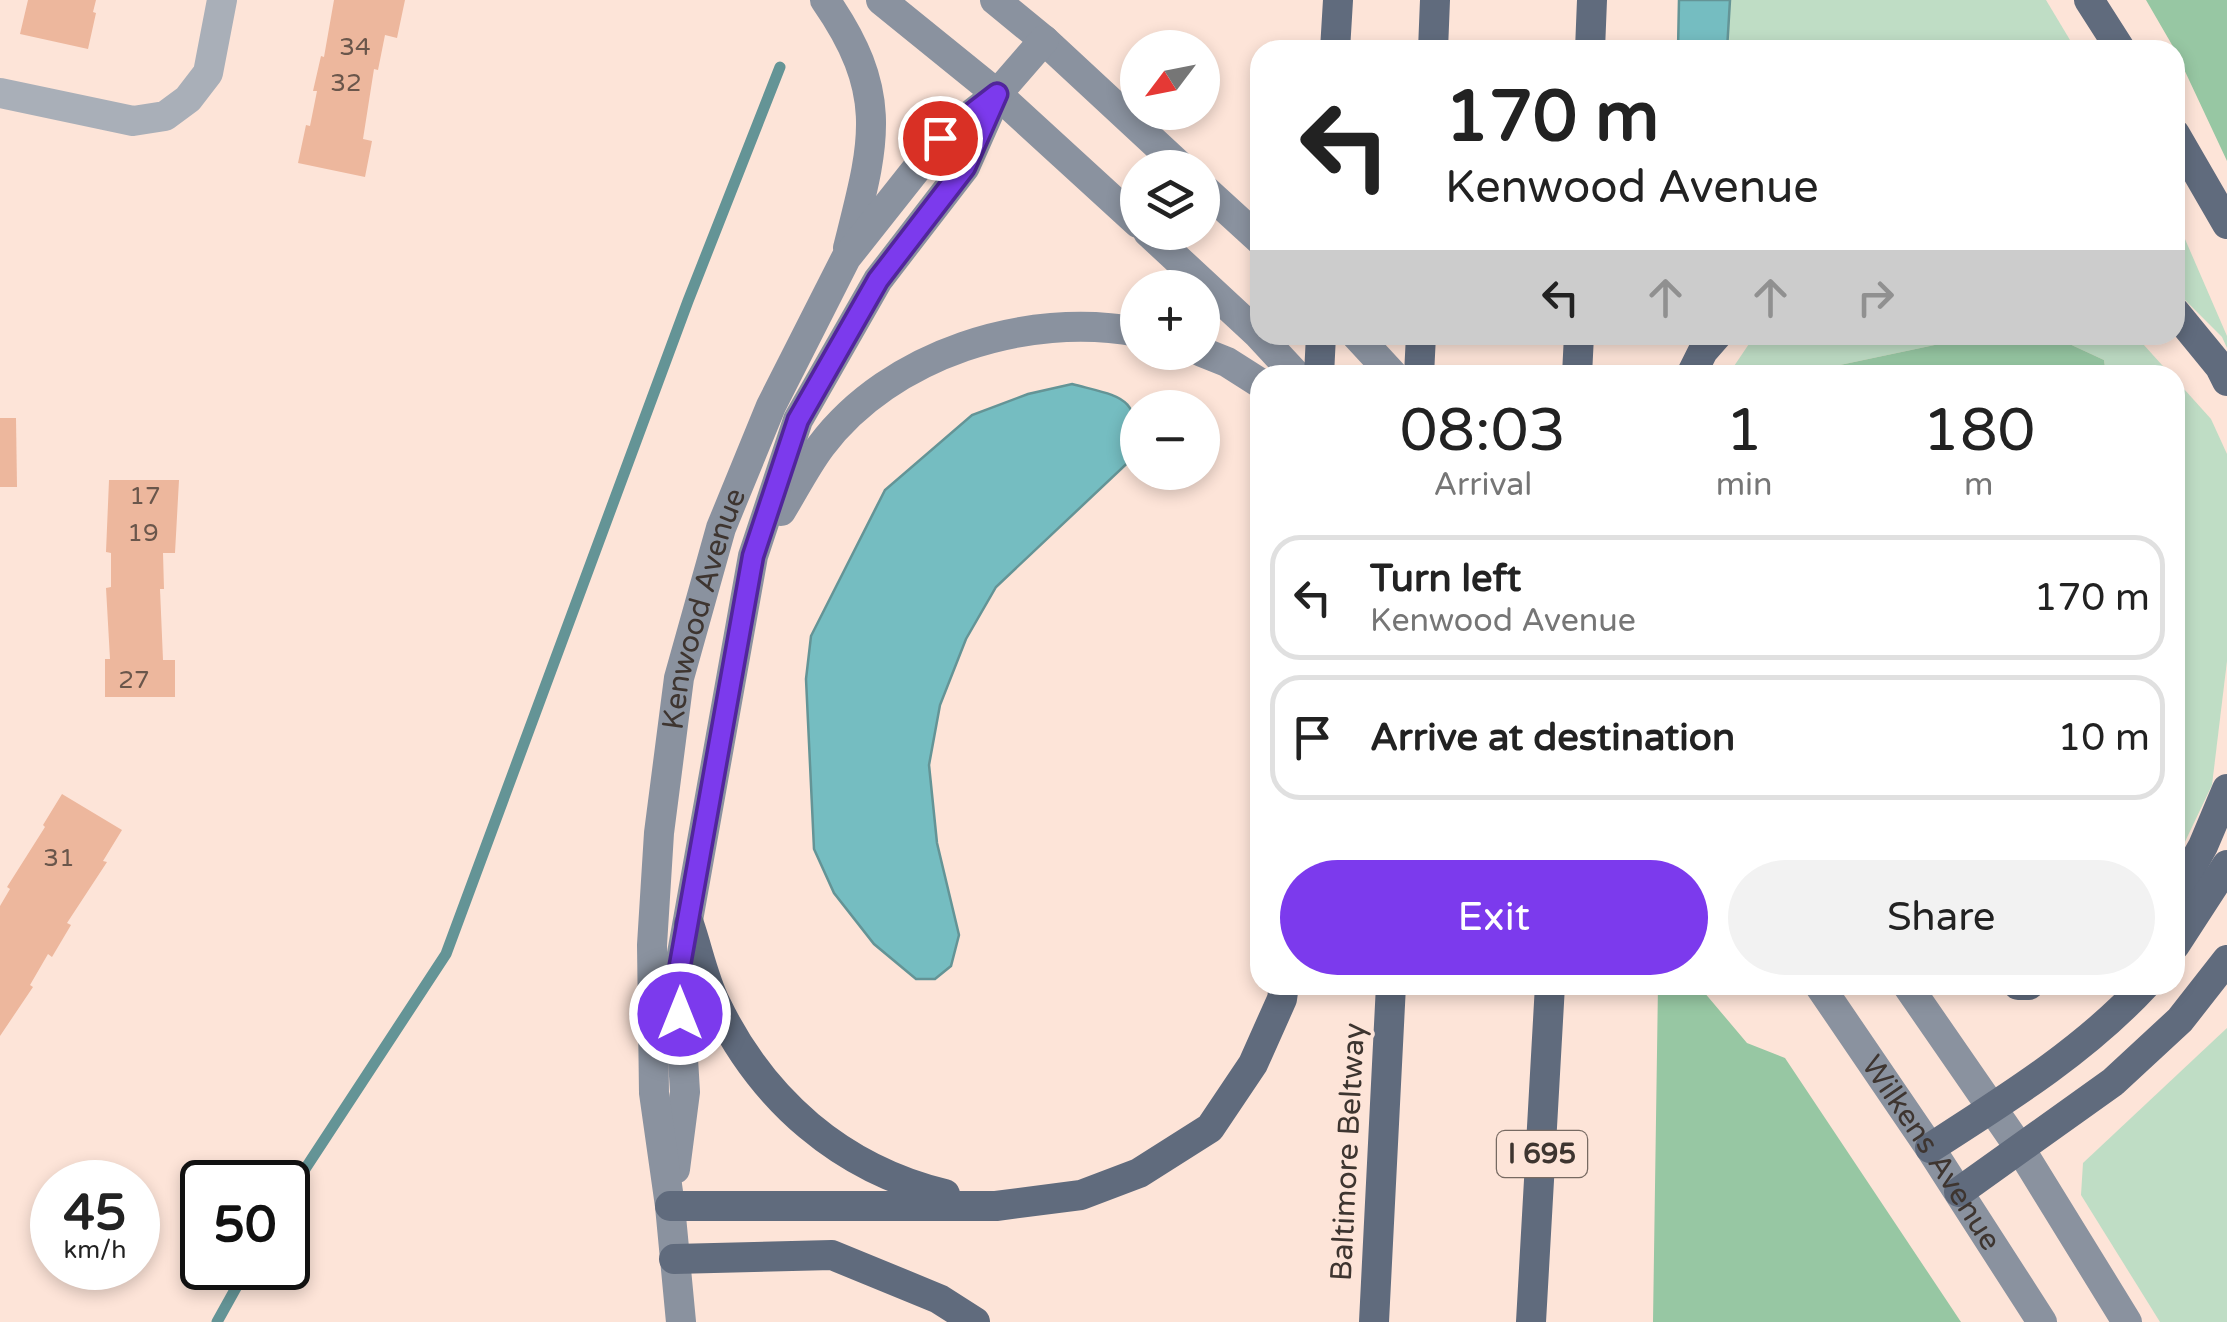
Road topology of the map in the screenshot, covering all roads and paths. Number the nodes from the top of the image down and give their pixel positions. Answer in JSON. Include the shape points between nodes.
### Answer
{"nodes":[{"id":1,"x":222,"y":0,"type":"edge"},
{"id":2,"x":826,"y":0,"type":"edge"},
{"id":3,"x":881,"y":0,"type":"edge"},
{"id":4,"x":994,"y":0,"type":"edge"},
{"id":5,"x":1338,"y":0,"type":"edge"},
{"id":6,"x":1435,"y":0,"type":"edge"},
{"id":7,"x":1592,"y":0,"type":"edge"},
{"id":8,"x":2089,"y":0,"type":"edge"},
{"id":9,"x":1044,"y":40,"type":"junction"},
{"id":10,"x":1336,"y":40,"type":"edge"},
{"id":11,"x":1433,"y":40,"type":"edge"},
{"id":12,"x":1590,"y":40,"type":"edge"},
{"id":13,"x":2115,"y":40,"type":"edge"},
{"id":14,"x":0,"y":93,"type":"edge"},
{"id":15,"x":997,"y":94,"type":"junction"},
{"id":16,"x":1163,"y":150,"type":"edge"},
{"id":17,"x":2185,"y":151,"type":"edge"},
{"id":18,"x":1220,"y":203,"type":"edge"},
{"id":19,"x":1120,"y":207,"type":"edge"},
{"id":20,"x":2227,"y":224,"type":"edge"},
{"id":21,"x":1250,"y":231,"type":"edge"},
{"id":22,"x":1167,"y":250,"type":"edge"},
{"id":23,"x":846,"y":258,"type":"junction"},
{"id":24,"x":2185,"y":324,"type":"edge"},
{"id":25,"x":1250,"y":327,"type":"edge"},
{"id":26,"x":1120,"y":329,"type":"edge"},
{"id":27,"x":1268,"y":345,"type":"edge"},
{"id":28,"x":1366,"y":345,"type":"edge"},
{"id":29,"x":1220,"y":359,"type":"edge"},
{"id":30,"x":1287,"y":365,"type":"edge"},
{"id":31,"x":1384,"y":365,"type":"edge"},
{"id":32,"x":1250,"y":376,"type":"edge"},
{"id":33,"x":2227,"y":381,"type":"edge"},
{"id":34,"x":753,"y":556,"type":"junction"},
{"id":35,"x":2227,"y":789,"type":"edge"},
{"id":36,"x":2227,"y":866,"type":"edge"},
{"id":37,"x":2185,"y":878,"type":"edge"},
{"id":38,"x":689,"y":924,"type":"junction"},
{"id":39,"x":2185,"y":931,"type":"edge"},
{"id":40,"x":2227,"y":960,"type":"edge"},
{"id":41,"x":1283,"y":995,"type":"edge"},
{"id":42,"x":1390,"y":995,"type":"edge"},
{"id":43,"x":1549,"y":995,"type":"edge"},
{"id":44,"x":1826,"y":995,"type":"edge"},
{"id":45,"x":1914,"y":995,"type":"edge"},
{"id":46,"x":2134,"y":995,"type":"edge"},
{"id":47,"x":1993,"y":1108,"type":"junction"},
{"id":48,"x":1930,"y":1148,"type":"junction"},
{"id":49,"x":2021,"y":1150,"type":"junction"},
{"id":50,"x":1959,"y":1192,"type":"junction"},
{"id":51,"x":670,"y":1206,"type":"junction"},
{"id":52,"x":996,"y":1206,"type":"junction"},
{"id":53,"x":674,"y":1259,"type":"junction"},
{"id":54,"x":681,"y":1322,"type":"edge"},
{"id":55,"x":975,"y":1322,"type":"edge"},
{"id":56,"x":1374,"y":1322,"type":"edge"},
{"id":57,"x":1532,"y":1322,"type":"edge"},
{"id":58,"x":2042,"y":1322,"type":"edge"},
{"id":59,"x":2127,"y":1322,"type":"edge"}],
"edges":[{"from":1,"to":14,"type":"street","via":[[208,74],[166,116],[133,121]]},
{"from":2,"to":23,"type":"main road","via":[[867,79],[872,118],[868,170]]},
{"from":3,"to":15,"type":"main road"},
{"from":4,"to":9,"type":"main road"},
{"from":5,"to":10,"type":"highway"},
{"from":6,"to":11,"type":"highway"},
{"from":7,"to":12,"type":"highway"},
{"from":8,"to":13,"type":"highway"},
{"from":9,"to":15,"type":"main road","name":"Kenwood Avenue"},
{"from":9,"to":16,"type":"main road"},
{"from":15,"to":19,"type":"main road"},
{"from":15,"to":23,"type":"main road","name":"Kenwood Avenue","via":[[940,138]]},
{"from":15,"to":34,"type":"main road","name":"Kenwood Avenue","via":[[965,167],[878,280],[798,420]]},
{"from":17,"to":20,"type":"highway"},
{"from":18,"to":21,"type":"main road"},
{"from":22,"to":25,"type":"main road"},
{"from":23,"to":51,"type":"main road","name":"Kenwood Avenue","via":[[771,406],[728,511],[679,678],[652,945],[654,1092]]},
{"from":24,"to":33,"type":"highway"},
{"from":26,"to":34,"type":"main road","via":[[1054,326],[994,335],[891,384],[822,445]]},
{"from":27,"to":30,"type":"main road"},
{"from":28,"to":31,"type":"main road"},
{"from":29,"to":32,"type":"main road"},
{"from":34,"to":38,"type":"main road","name":"Kenwood Avenue"},
{"from":35,"to":37,"type":"highway"},
{"from":36,"to":39,"type":"highway"},
{"from":38,"to":51,"type":"main road","name":"Kenwood Avenue","via":[[678,976],[685,1092]]},
{"from":38,"to":52,"type":"highway","via":[[715,1003],[783,1105],[844,1153],[902,1184]]},
{"from":40,"to":49,"type":"highway","via":[[2154,1045]]},
{"from":41,"to":52,"type":"highway","via":[[1253,1064],[1210,1128],[1140,1174],[1081,1195]]},
{"from":42,"to":56,"type":"highway","name":"Baltimore Beltway"},
{"from":43,"to":57,"type":"highway","number":"I 695"},
{"from":44,"to":48,"type":"main road","name":"Wilkens Avenue"},
{"from":45,"to":47,"type":"main road"},
{"from":46,"to":47,"type":"highway"},
{"from":47,"to":48,"type":"highway"},
{"from":47,"to":49,"type":"main road"},
{"from":48,"to":50,"type":"main road","name":"Wilkens Avenue"},
{"from":49,"to":50,"type":"highway"},
{"from":49,"to":59,"type":"main road"},
{"from":50,"to":58,"type":"main road","name":"Wilkens Avenue"},
{"from":51,"to":52,"type":"highway"},
{"from":51,"to":53,"type":"main road","name":"Kenwood Avenue"},
{"from":53,"to":54,"type":"main road","name":"Kenwood Avenue"},
{"from":53,"to":55,"type":"highway","via":[[832,1255],[938,1299]]}]}
